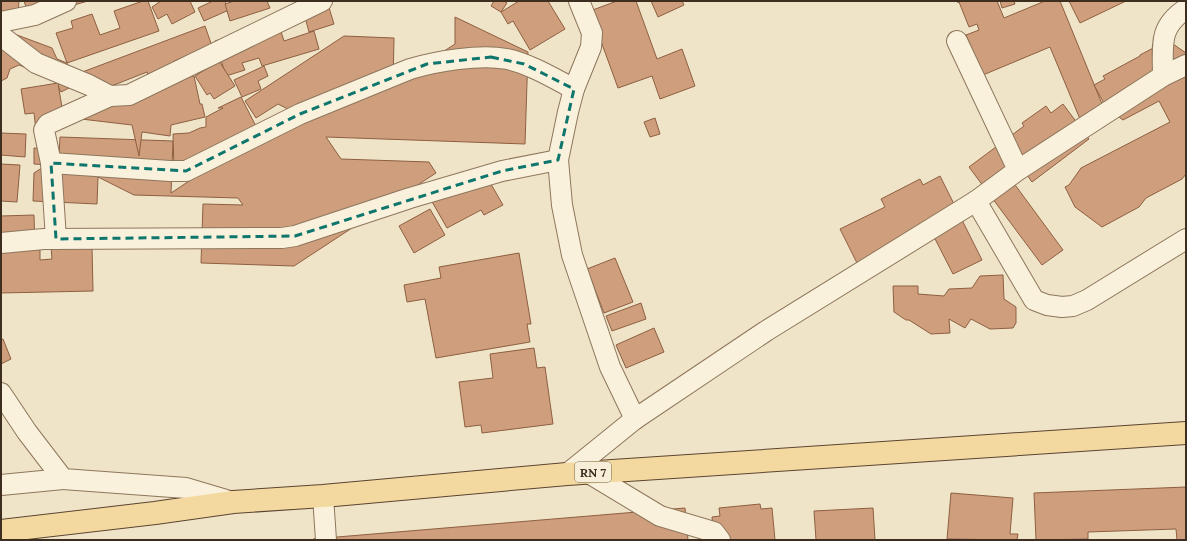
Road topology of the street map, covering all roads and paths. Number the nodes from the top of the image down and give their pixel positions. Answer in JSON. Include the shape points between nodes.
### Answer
{"nodes":[{"id":1,"x":66,"y":1,"type":"edge"},
{"id":2,"x":322,"y":1,"type":"edge"},
{"id":3,"x":579,"y":1,"type":"edge"},
{"id":4,"x":1186,"y":9,"type":"edge"},
{"id":5,"x":1,"y":22,"type":"edge"},
{"id":6,"x":1,"y":36,"type":"edge"},
{"id":7,"x":957,"y":41,"type":"dead end"},
{"id":8,"x":1186,"y":65,"type":"edge"},
{"id":9,"x":1163,"y":76,"type":"junction"},
{"id":10,"x":574,"y":89,"type":"junction"},
{"id":11,"x":110,"y":96,"type":"junction"},
{"id":12,"x":558,"y":160,"type":"junction"},
{"id":13,"x":51,"y":163,"type":"junction"},
{"id":14,"x":1018,"y":170,"type":"junction"},
{"id":15,"x":976,"y":201,"type":"junction"},
{"id":16,"x":56,"y":239,"type":"junction"},
{"id":17,"x":1186,"y":239,"type":"edge"},
{"id":18,"x":1,"y":243,"type":"edge"},
{"id":19,"x":1,"y":393,"type":"edge"},
{"id":20,"x":635,"y":419,"type":"junction"},
{"id":21,"x":1186,"y":434,"type":"edge"},
{"id":22,"x":577,"y":473,"type":"junction"},
{"id":23,"x":63,"y":479,"type":"junction"},
{"id":24,"x":1,"y":485,"type":"edge"},
{"id":25,"x":323,"y":496,"type":"junction"},
{"id":26,"x":233,"y":502,"type":"junction"},
{"id":27,"x":1,"y":530,"type":"edge"},
{"id":28,"x":326,"y":540,"type":"edge"},
{"id":29,"x":720,"y":540,"type":"edge"}],
"edges":[{"from":1,"to":5,"type":"street","via":[[35,15]]},
{"from":2,"to":11,"type":"street","via":[[129,96]]},
{"from":3,"to":10,"type":"street","via":[[592,33],[590,47]]},
{"from":4,"to":9,"type":"street","via":[[1171,22],[1166,31],[1163,41]]},
{"from":6,"to":11,"type":"street","via":[[31,60]]},
{"from":7,"to":14,"type":"street"},
{"from":8,"to":9,"type":"street"},
{"from":9,"to":14,"type":"street"},
{"from":10,"to":12,"type":"street"},
{"from":10,"to":13,"type":"street","via":[[524,64],[508,59],[491,57],[427,64],[300,114],[186,171]]},
{"from":11,"to":13,"type":"street","via":[[48,124],[44,133]]},
{"from":12,"to":16,"type":"street","via":[[502,171],[295,236]]},
{"from":12,"to":20,"type":"street","via":[[562,205],[572,254],[610,367]]},
{"from":13,"to":16,"type":"street"},
{"from":14,"to":15,"type":"street"},
{"from":15,"to":17,"type":"street","via":[[1034,300],[1047,305],[1073,306],[1080,303]]},
{"from":15,"to":20,"type":"street","via":[[766,331]]},
{"from":16,"to":18,"type":"street"},
{"from":19,"to":23,"type":"street"},
{"from":20,"to":22,"type":"street"},
{"from":21,"to":22,"type":"main road","number":"RN 7"},
{"from":22,"to":25,"type":"main road","number":"RN 7"},
{"from":22,"to":29,"type":"street","via":[[660,516],[714,532]]},
{"from":23,"to":24,"type":"street"},
{"from":23,"to":26,"type":"street","via":[[186,488]]},
{"from":25,"to":26,"type":"main road","number":"RN 7"},
{"from":25,"to":28,"type":"street"},
{"from":26,"to":27,"type":"main road","number":"RN 7"}]}
